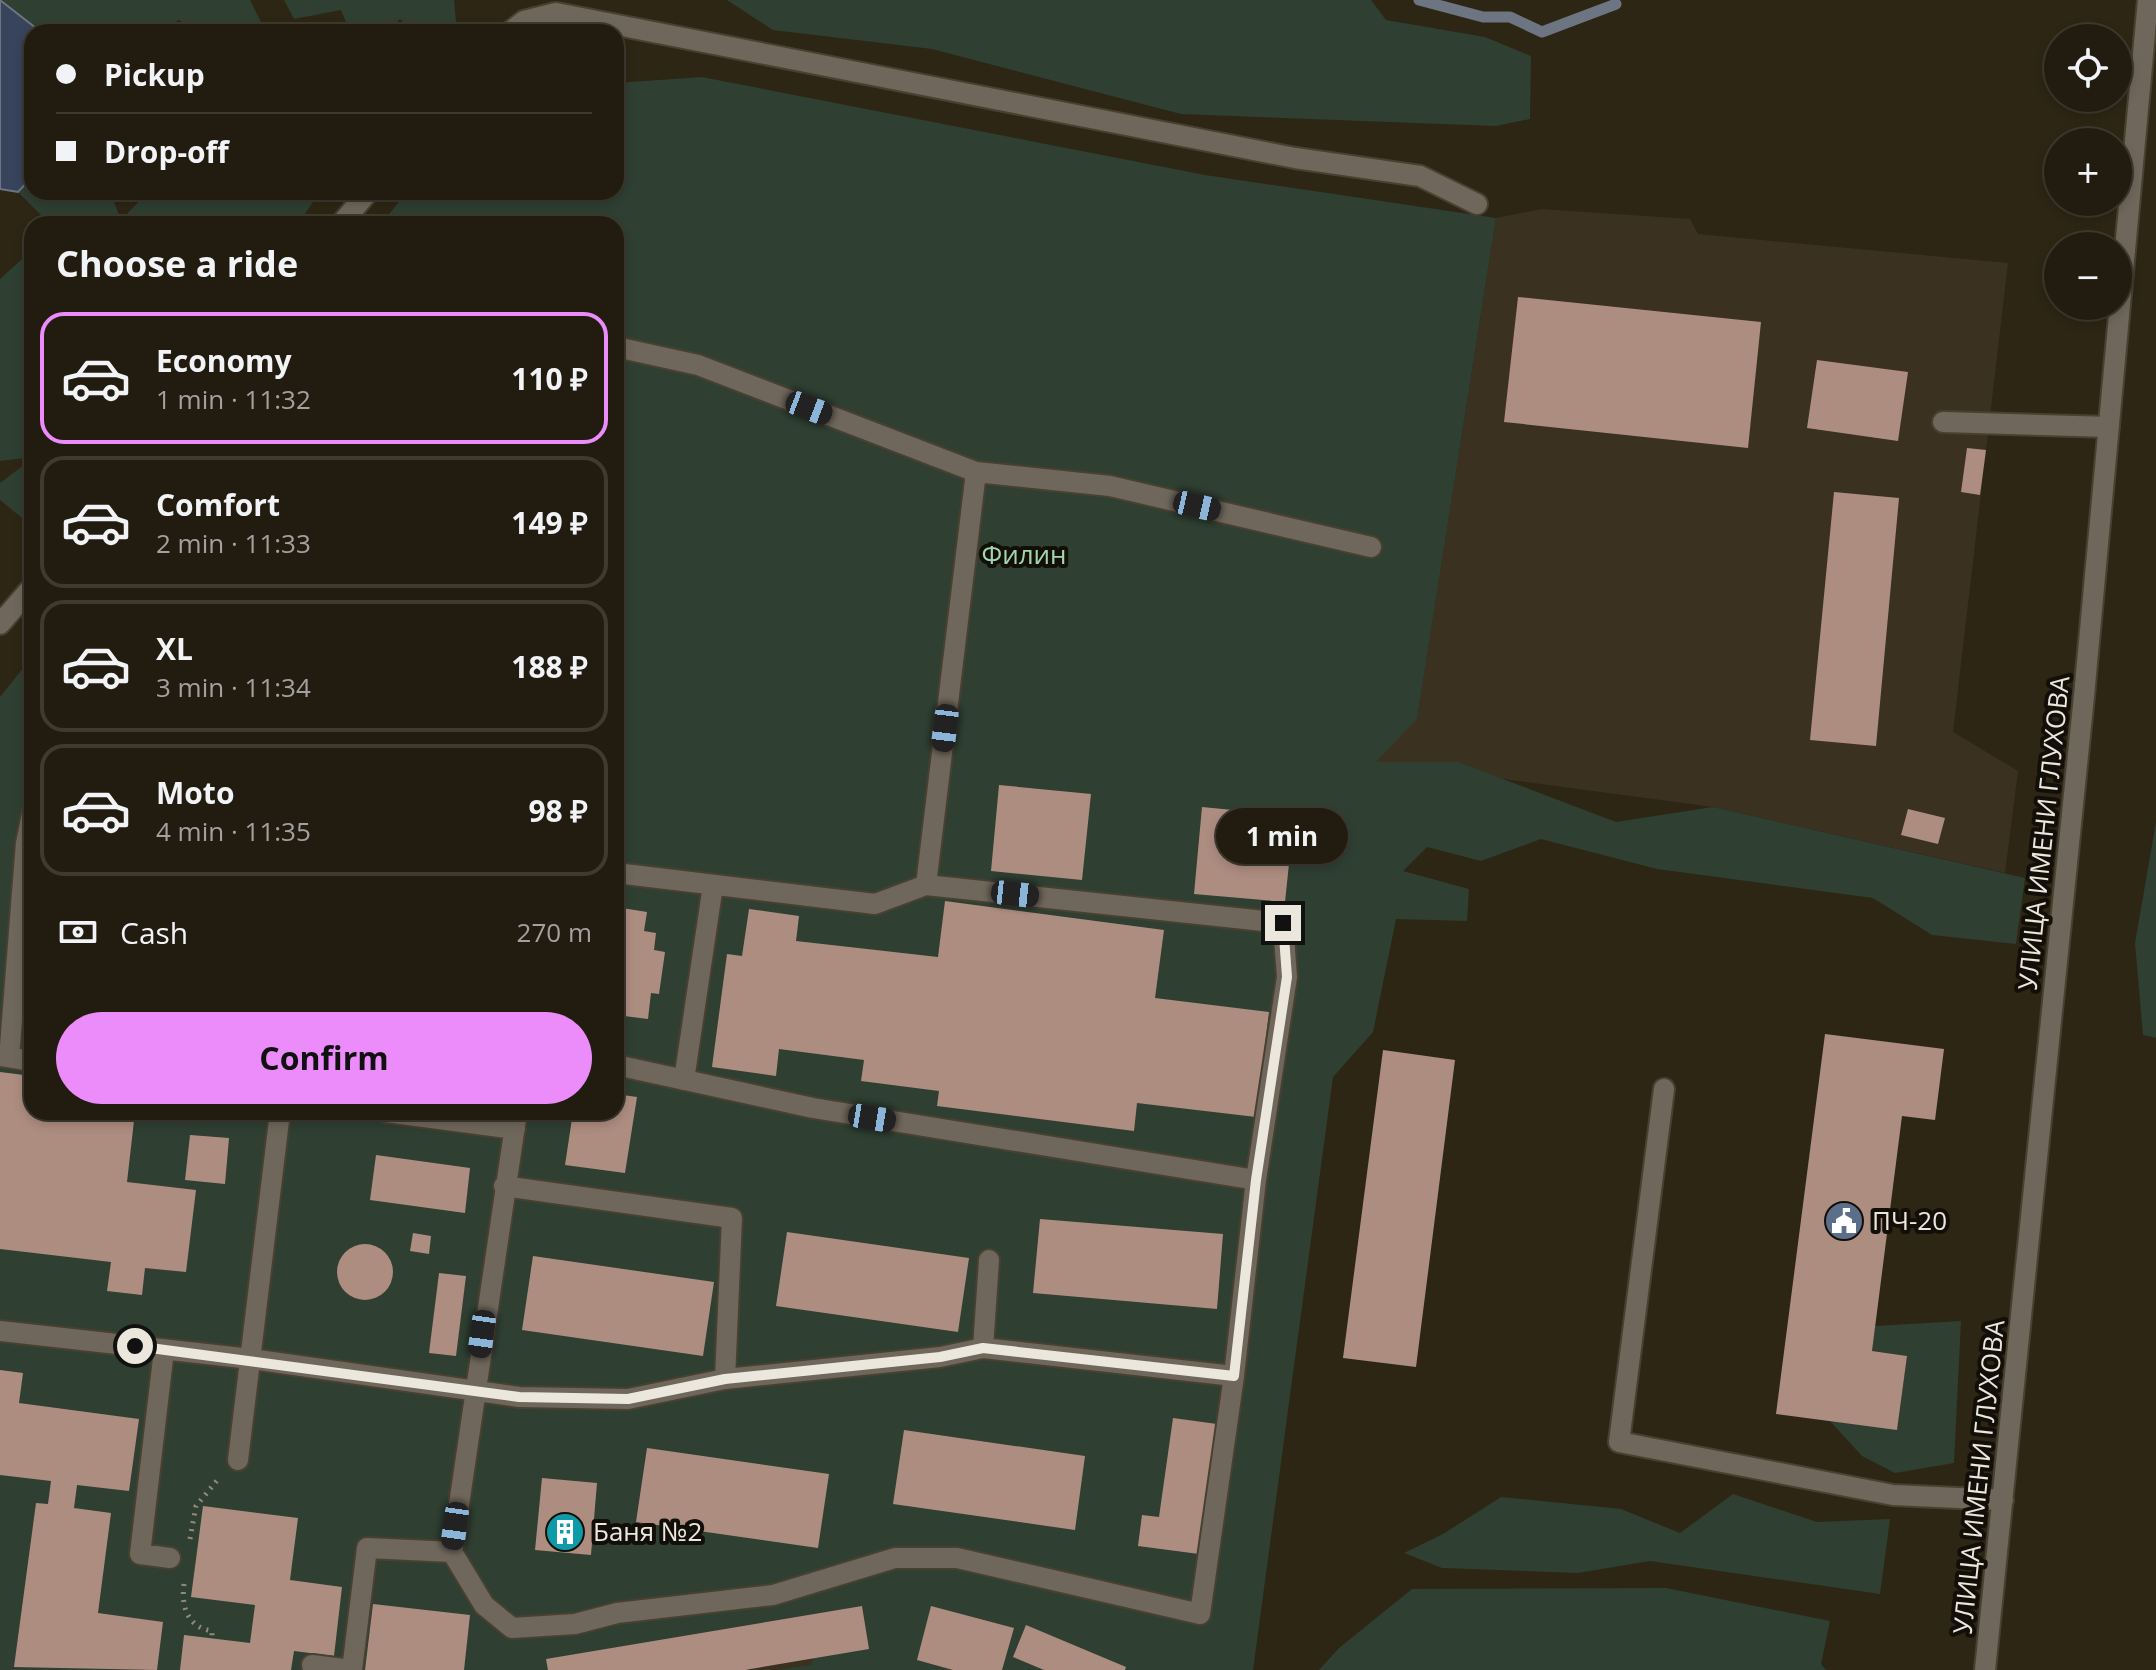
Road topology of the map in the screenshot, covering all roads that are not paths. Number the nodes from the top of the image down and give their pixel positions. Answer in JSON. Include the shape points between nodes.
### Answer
{"nodes":[{"id":1,"x":2148,"y":0,"type":"edge"},
{"id":2,"x":520,"y":24,"type":"edge"},
{"id":3,"x":612,"y":24,"type":"edge"},
{"id":4,"x":624,"y":26,"type":"edge"},
{"id":5,"x":361,"y":200,"type":"edge"},
{"id":6,"x":1477,"y":204,"type":"dead end"},
{"id":7,"x":348,"y":216,"type":"edge"},
{"id":8,"x":624,"y":349,"type":"edge"},
{"id":9,"x":1943,"y":422,"type":"dead end"},
{"id":10,"x":2109,"y":427,"type":"junction"},
{"id":11,"x":976,"y":472,"type":"junction"},
{"id":12,"x":1371,"y":547,"type":"dead end"},
{"id":13,"x":24,"y":596,"type":"edge"},
{"id":14,"x":0,"y":624,"type":"edge"},
{"id":15,"x":624,"y":874,"type":"edge"},
{"id":16,"x":713,"y":885,"type":"junction"},
{"id":17,"x":926,"y":885,"type":"junction"},
{"id":18,"x":24,"y":887,"type":"edge"},
{"id":19,"x":5,"y":1051,"type":"edge"},
{"id":20,"x":24,"y":1058,"type":"edge"},
{"id":21,"x":624,"y":1067,"type":"edge"},
{"id":22,"x":684,"y":1080,"type":"junction"},
{"id":23,"x":1664,"y":1089,"type":"dead end"},
{"id":24,"x":279,"y":1120,"type":"edge"},
{"id":25,"x":516,"y":1120,"type":"edge"},
{"id":26,"x":1256,"y":1180,"type":"junction"},
{"id":27,"x":504,"y":1186,"type":"junction"},
{"id":28,"x":989,"y":1260,"type":"dead end"},
{"id":29,"x":0,"y":1331,"type":"edge"},
{"id":30,"x":983,"y":1348,"type":"junction"},
{"id":31,"x":164,"y":1350,"type":"junction"},
{"id":32,"x":251,"y":1359,"type":"junction"},
{"id":33,"x":1234,"y":1376,"type":"junction"},
{"id":34,"x":725,"y":1379,"type":"junction"},
{"id":35,"x":474,"y":1393,"type":"junction"},
{"id":36,"x":238,"y":1460,"type":"dead end"},
{"id":37,"x":2003,"y":1500,"type":"junction"},
{"id":38,"x":452,"y":1552,"type":"junction"},
{"id":39,"x":170,"y":1558,"type":"dead end"},
{"id":40,"x":312,"y":1665,"type":"dead end"},
{"id":41,"x":351,"y":1670,"type":"edge"},
{"id":42,"x":1985,"y":1670,"type":"edge"}],
"edges":[{"from":1,"to":10,"type":"street","name":"УЛИЦА ИМЕНИ ГЛУХОВА"},
{"from":2,"to":3,"type":"street","via":[[556,13]]},
{"from":4,"to":6,"type":"street","via":[[1295,158],[1420,176]]},
{"from":5,"to":7,"type":"street"},
{"from":8,"to":11,"type":"street","via":[[698,365]]},
{"from":9,"to":10,"type":"street"},
{"from":10,"to":37,"type":"street","name":"УЛИЦА ИМЕНИ ГЛУХОВА"},
{"from":11,"to":12,"type":"street","via":[[1110,486]]},
{"from":11,"to":17,"type":"street"},
{"from":13,"to":14,"type":"street"},
{"from":15,"to":16,"type":"street"},
{"from":16,"to":17,"type":"street","via":[[875,904]]},
{"from":16,"to":22,"type":"street"},
{"from":17,"to":26,"type":"street","via":[[1283,923],[1287,977]]},
{"from":18,"to":19,"type":"street"},
{"from":19,"to":20,"type":"street"},
{"from":21,"to":22,"type":"street"},
{"from":22,"to":26,"type":"street","via":[[813,1108]]},
{"from":23,"to":37,"type":"street","via":[[1619,1442],[1893,1495]]},
{"from":24,"to":32,"type":"street"},
{"from":25,"to":27,"type":"street"},
{"from":26,"to":33,"type":"street"},
{"from":27,"to":34,"type":"street","via":[[732,1218]]},
{"from":27,"to":35,"type":"street"},
{"from":28,"to":30,"type":"street"},
{"from":29,"to":31,"type":"street"},
{"from":30,"to":33,"type":"street"},
{"from":30,"to":34,"type":"street"},
{"from":31,"to":32,"type":"street"},
{"from":31,"to":39,"type":"street","via":[[140,1554]]},
{"from":32,"to":35,"type":"street"},
{"from":32,"to":36,"type":"street"},
{"from":33,"to":38,"type":"street","via":[[1200,1614],[957,1558],[895,1558],[773,1595],[512,1628],[484,1605]]},
{"from":34,"to":35,"type":"street","via":[[628,1399]]},
{"from":35,"to":38,"type":"street"},
{"from":37,"to":42,"type":"street","name":"УЛИЦА ИМЕНИ ГЛУХОВА"},
{"from":38,"to":41,"type":"street","via":[[367,1548]]},
{"from":40,"to":41,"type":"street"}]}
